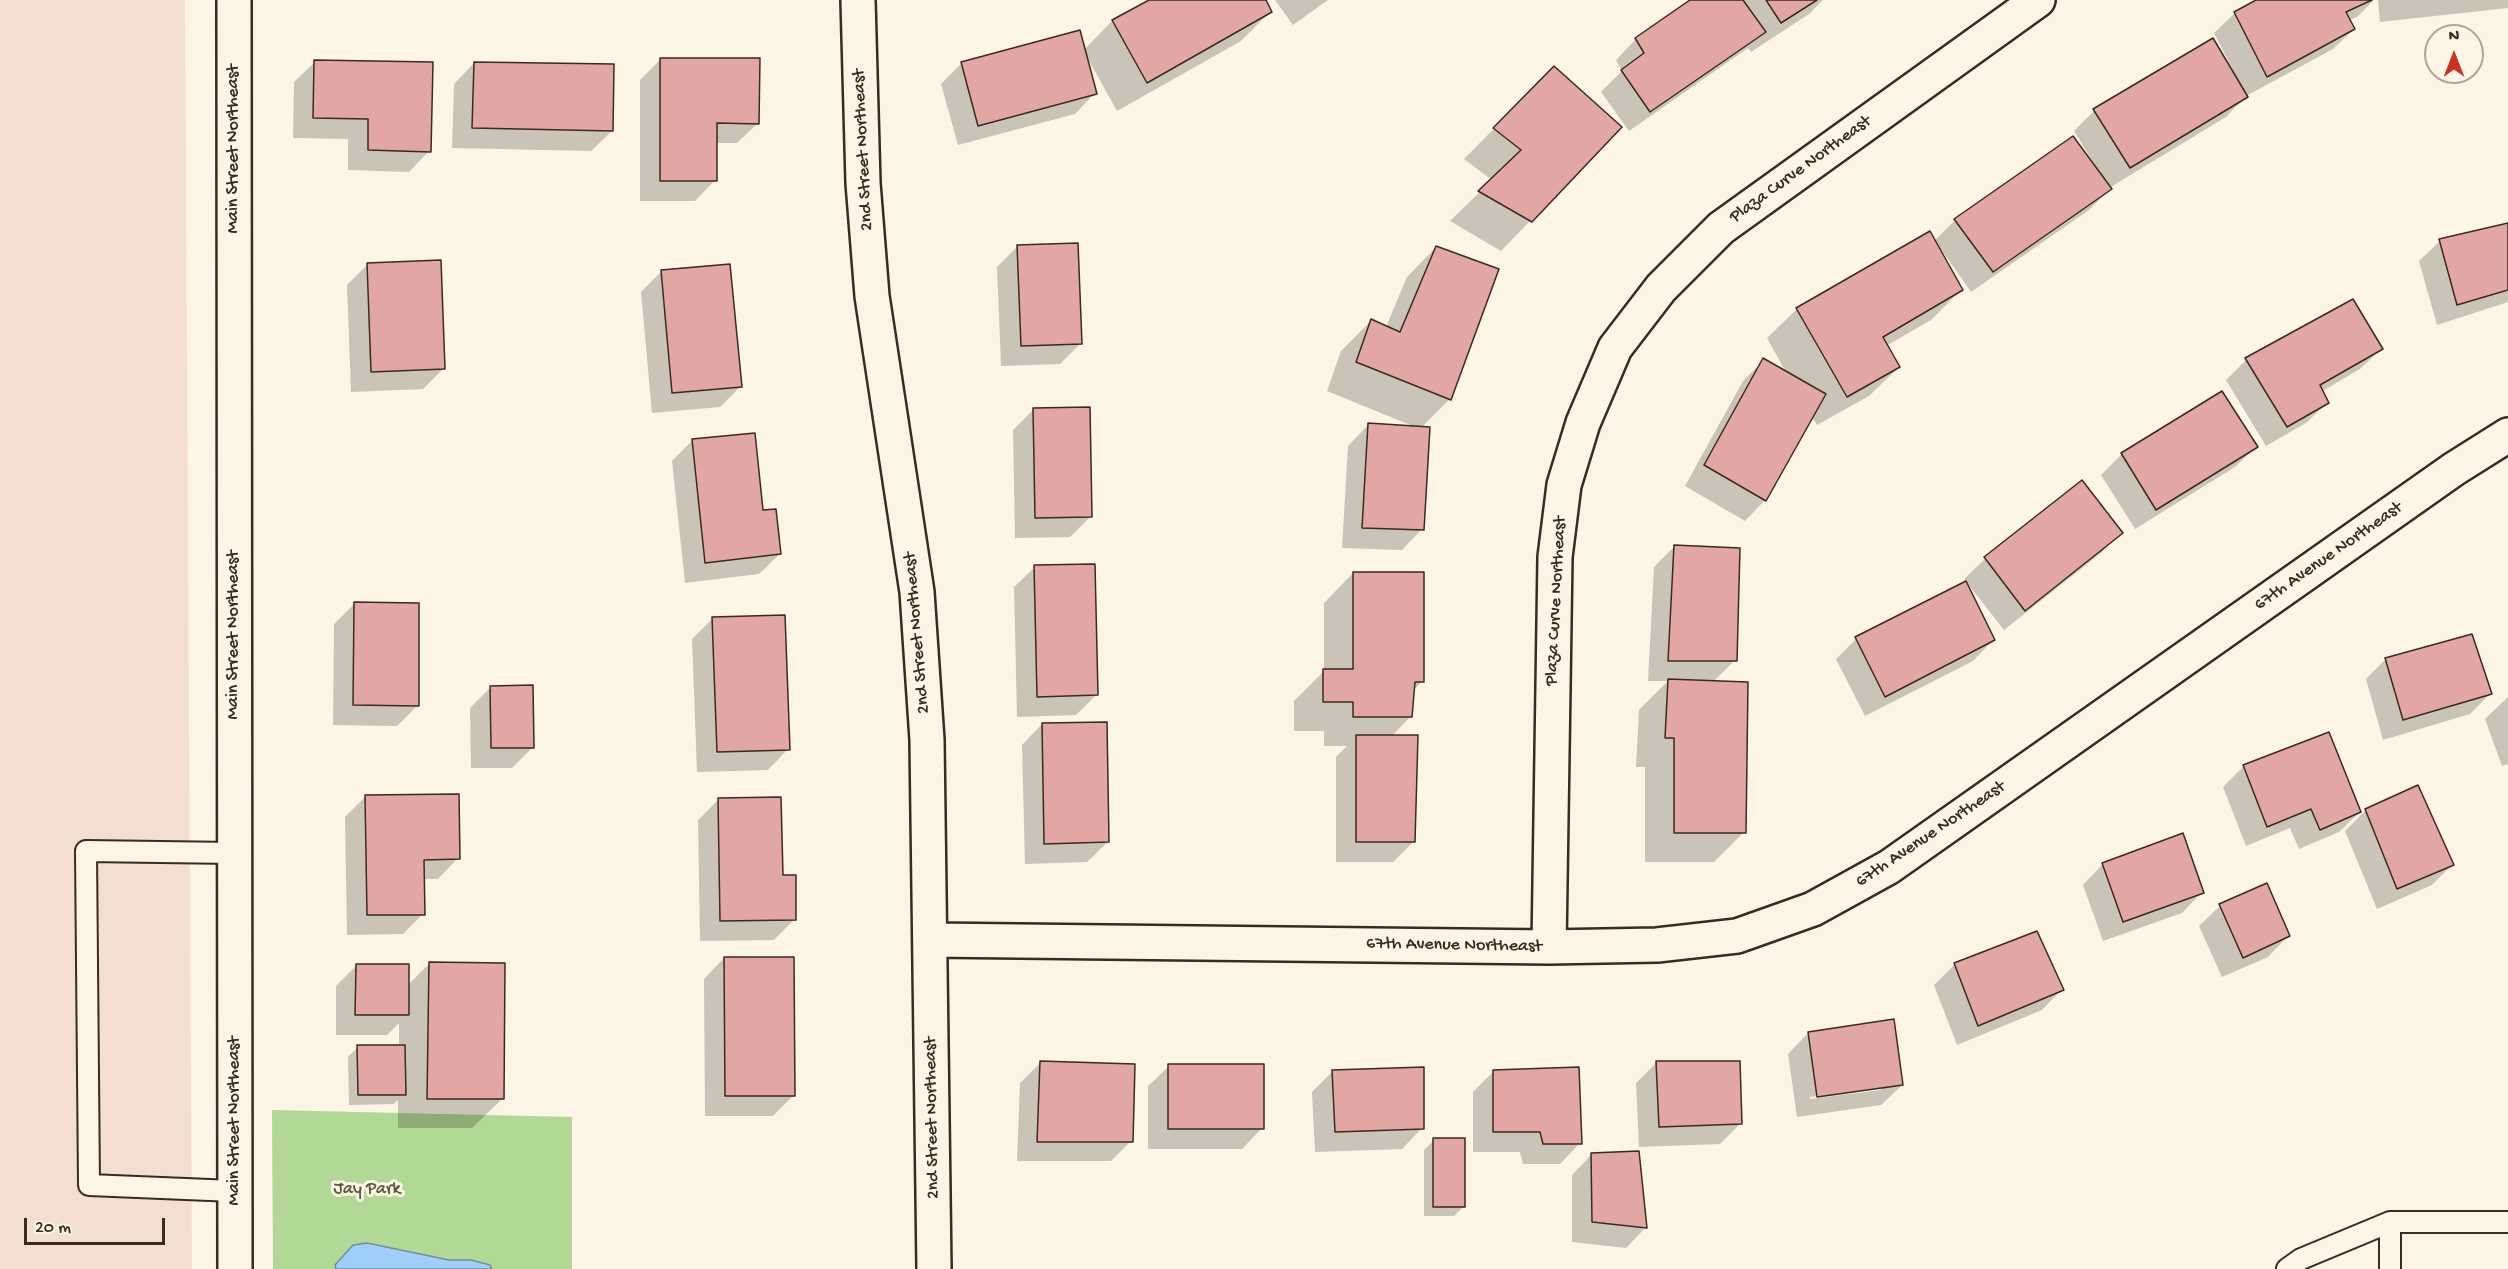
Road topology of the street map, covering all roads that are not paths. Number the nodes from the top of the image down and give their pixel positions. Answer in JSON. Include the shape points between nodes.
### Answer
{"nodes":[{"id":1,"x":234,"y":0,"type":"edge"},
{"id":2,"x":858,"y":0,"type":"edge"},
{"id":3,"x":2038,"y":0,"type":"edge"},
{"id":4,"x":2508,"y":435,"type":"edge"},
{"id":5,"x":234,"y":854,"type":"junction"},
{"id":6,"x":931,"y":940,"type":"junction"},
{"id":7,"x":1549,"y":947,"type":"junction"},
{"id":8,"x":234,"y":1191,"type":"junction"},
{"id":9,"x":2390,"y":1222,"type":"junction"},
{"id":10,"x":2508,"y":1222,"type":"edge"},
{"id":11,"x":235,"y":1269,"type":"edge"},
{"id":12,"x":934,"y":1269,"type":"edge"},
{"id":13,"x":2287,"y":1269,"type":"edge"},
{"id":14,"x":2390,"y":1269,"type":"edge"}],
"edges":[{"from":1,"to":5,"type":"street","name":"Main Street Northeast"},
{"from":2,"to":6,"type":"street","name":"2nd Street Northeast","via":[[863,183],[872,296],[918,603],[927,740]]},
{"from":3,"to":7,"type":"street","name":"Plaza Curve Northeast","via":[[1721,228],[1661,288],[1615,348],[1582,423],[1564,485],[1555,557]]},
{"from":4,"to":7,"type":"street","name":"67th Avenue Northeast","via":[[2454,469],[1889,867],[1813,909],[1737,936],[1658,945]]},
{"from":5,"to":8,"type":"street","name":"Main Street Northeast"},
{"from":5,"to":8,"type":"lane","via":[[86,851],[88,1185]]},
{"from":6,"to":7,"type":"street","name":"67th Avenue Northeast"},
{"from":6,"to":12,"type":"street","name":"2nd Street Northeast"},
{"from":8,"to":11,"type":"street","name":"Main Street Northeast"},
{"from":9,"to":10,"type":"lane"},
{"from":9,"to":13,"type":"lane","via":[[2301,1259]]},
{"from":9,"to":14,"type":"lane"}]}
